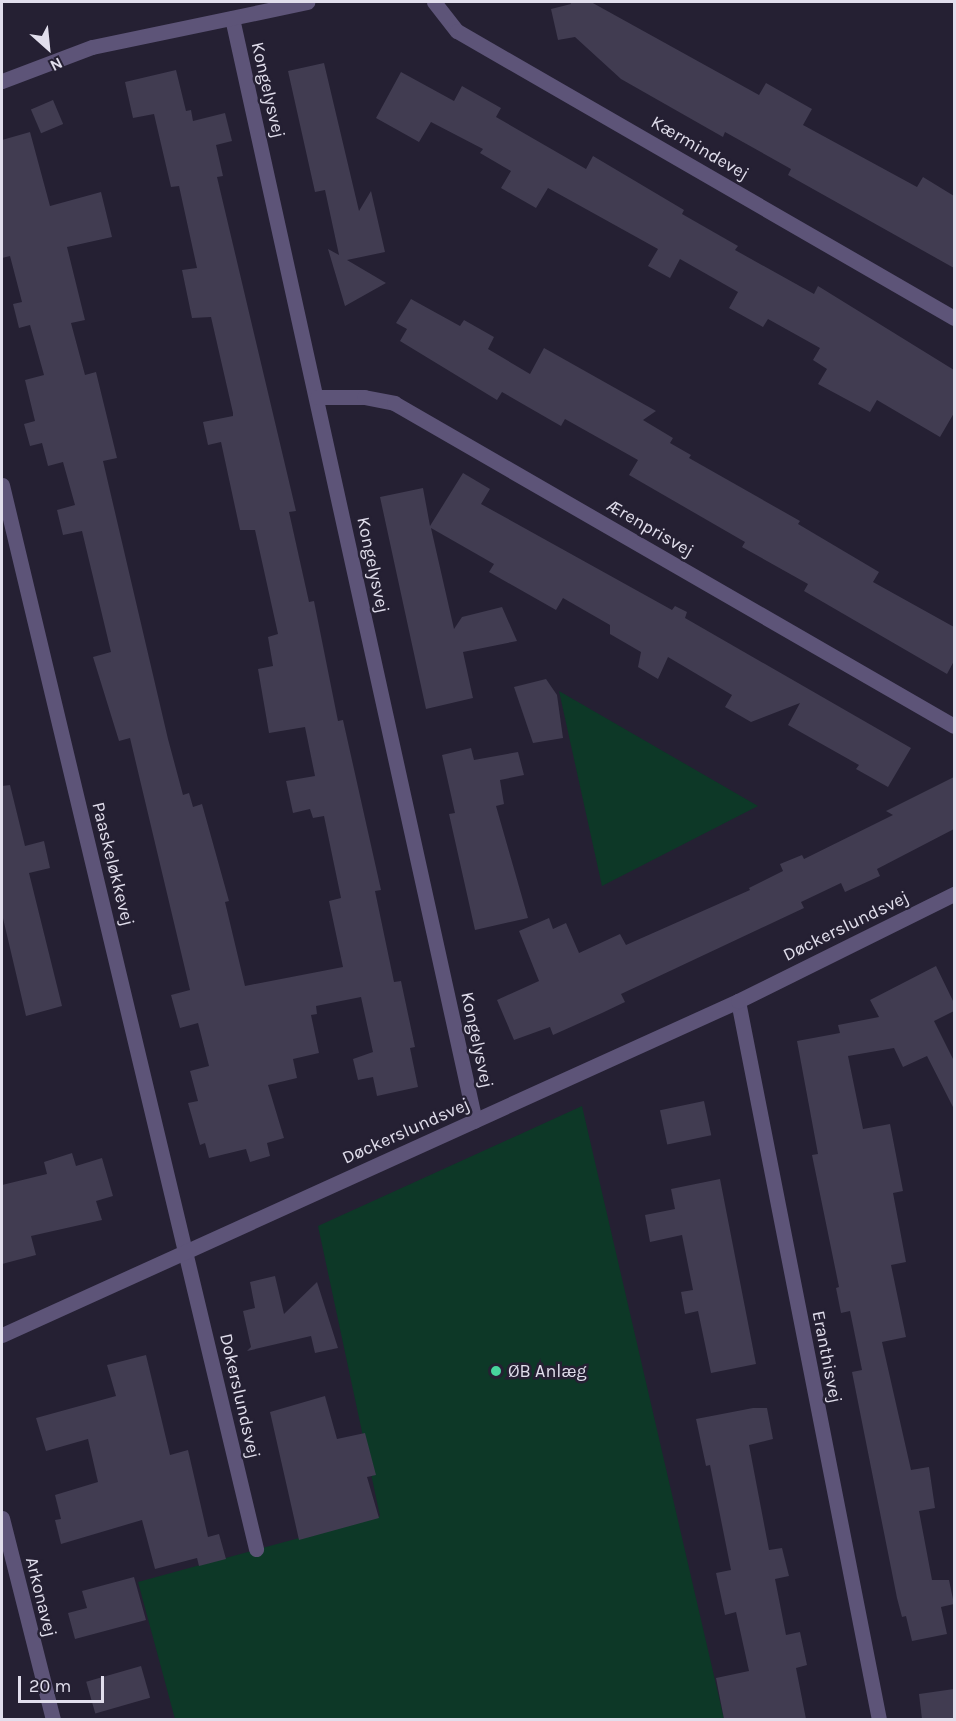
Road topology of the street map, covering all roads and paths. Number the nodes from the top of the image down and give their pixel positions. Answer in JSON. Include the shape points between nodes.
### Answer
{"nodes":[{"id":1,"x":307,"y":2,"type":"edge"},
{"id":2,"x":435,"y":2,"type":"edge"},
{"id":3,"x":232,"y":18,"type":"junction"},
{"id":4,"x":2,"y":81,"type":"edge"},
{"id":5,"x":954,"y":318,"type":"edge"},
{"id":6,"x":317,"y":397,"type":"junction"},
{"id":7,"x":2,"y":485,"type":"edge"},
{"id":8,"x":954,"y":726,"type":"edge"},
{"id":9,"x":954,"y":894,"type":"edge"},
{"id":10,"x":738,"y":1001,"type":"junction"},
{"id":11,"x":475,"y":1121,"type":"junction"},
{"id":12,"x":186,"y":1252,"type":"junction"},
{"id":13,"x":2,"y":1335,"type":"edge"},
{"id":14,"x":2,"y":1518,"type":"edge"},
{"id":15,"x":256,"y":1549,"type":"dead end"},
{"id":16,"x":52,"y":1719,"type":"edge"},
{"id":17,"x":879,"y":1719,"type":"edge"}],
"edges":[{"from":1,"to":3,"type":"street"},
{"from":2,"to":5,"type":"street","name":"Kærmindevej","via":[[457,31]]},
{"from":3,"to":4,"type":"street","via":[[92,47]]},
{"from":3,"to":6,"type":"street","name":"Kongelysvej"},
{"from":6,"to":8,"type":"street","name":"Ærenprisvej","via":[[364,397],[394,403]]},
{"from":6,"to":11,"type":"street","name":"Kongelysvej"},
{"from":7,"to":12,"type":"street","name":"Paaskeløkkevej"},
{"from":9,"to":10,"type":"street","name":"Døckerslundsvej"},
{"from":10,"to":11,"type":"street","name":"Døckerslundsvej"},
{"from":10,"to":17,"type":"street","name":"Eranthisvej"},
{"from":11,"to":12,"type":"street","name":"Døckerslundsvej"},
{"from":12,"to":13,"type":"street","name":"Døckerslundsvej"},
{"from":12,"to":15,"type":"street","name":"Dokerslundsvej"},
{"from":14,"to":16,"type":"street","name":"Arkonavej"}]}
